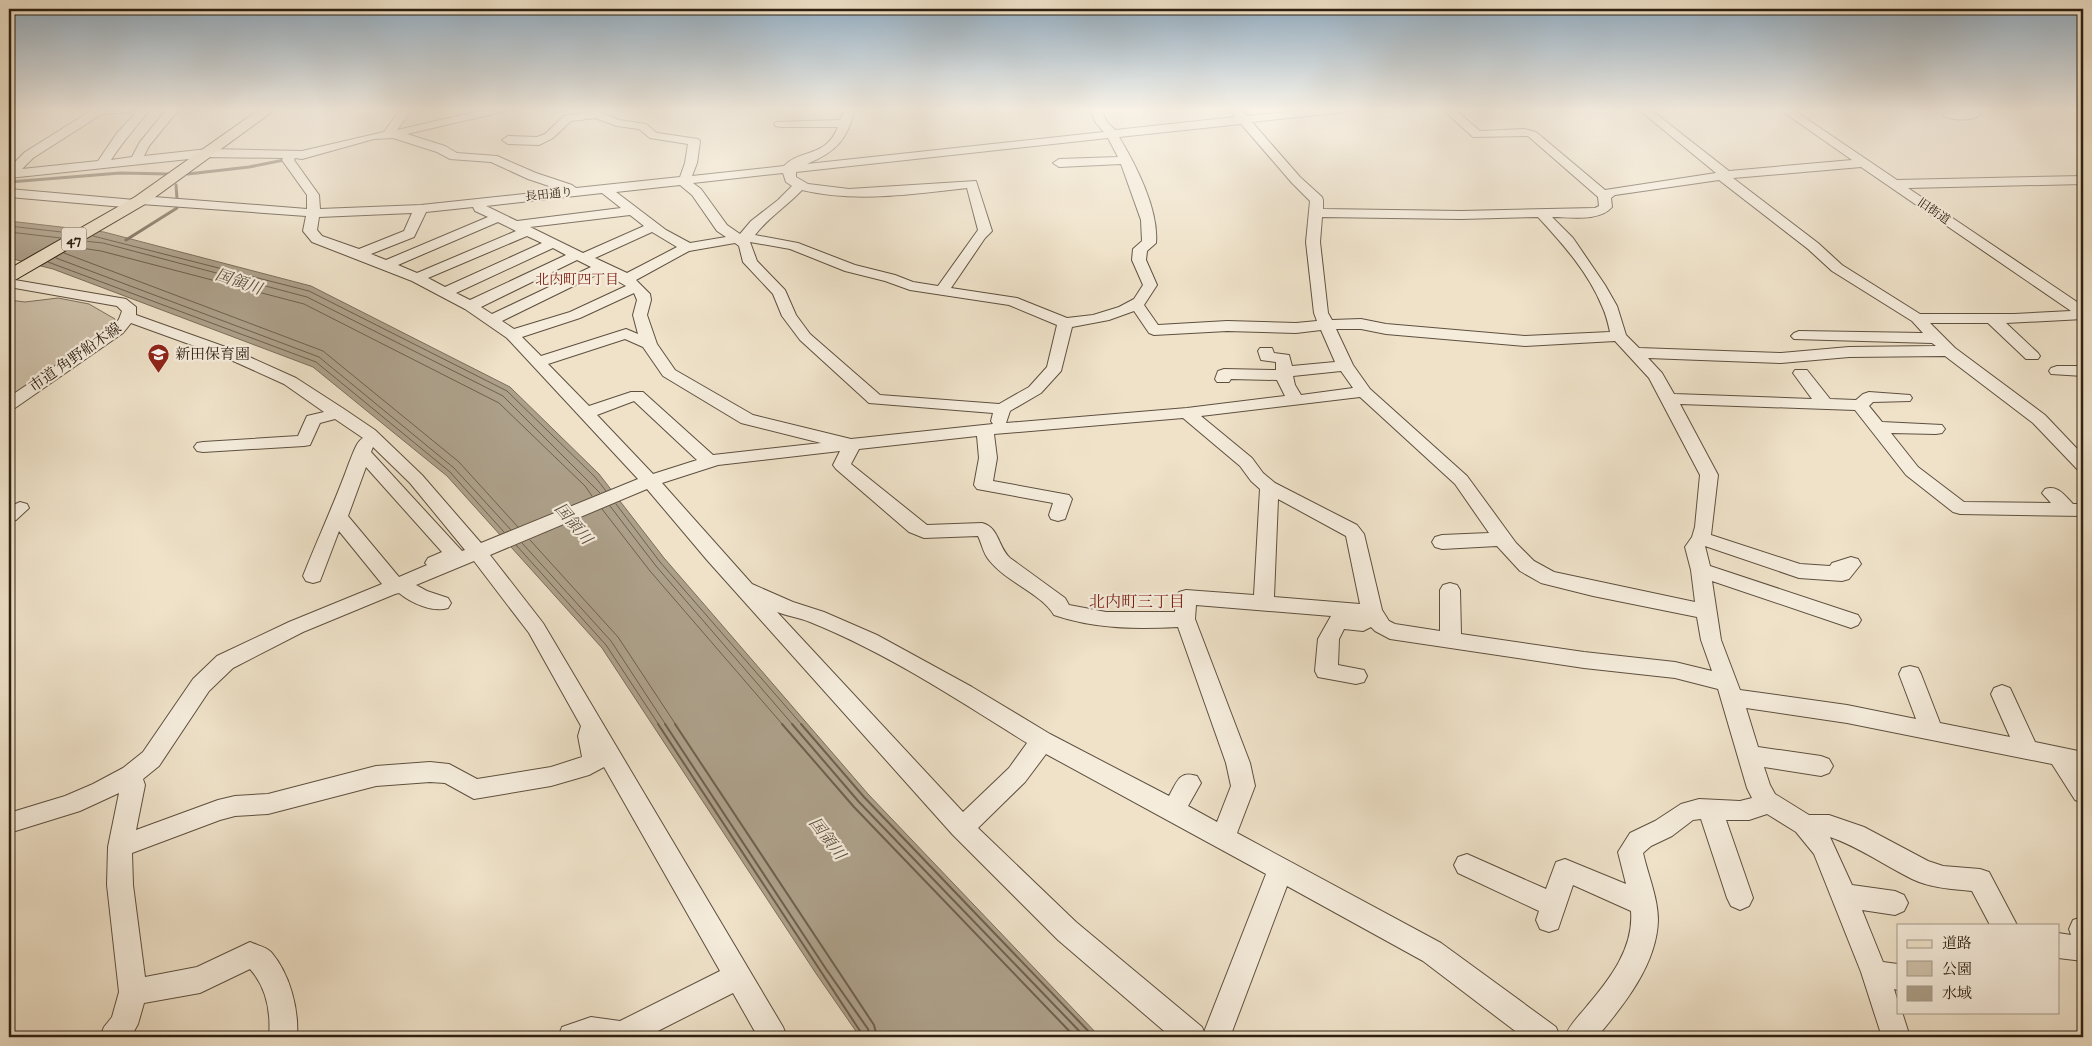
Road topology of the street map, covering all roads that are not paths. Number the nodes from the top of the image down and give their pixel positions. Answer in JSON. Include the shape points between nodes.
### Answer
{"nodes":[{"id":1,"x":26,"y":158,"type":"edge"},
{"id":2,"x":105,"y":158,"type":"edge"},
{"id":3,"x":138,"y":158,"type":"edge"},
{"id":4,"x":169,"y":158,"type":"edge"},
{"id":5,"x":203,"y":158,"type":"edge"},
{"id":6,"x":290,"y":158,"type":"edge"},
{"id":7,"x":478,"y":158,"type":"edge"},
{"id":8,"x":692,"y":158,"type":"edge"},
{"id":9,"x":811,"y":158,"type":"edge"},
{"id":10,"x":885,"y":158,"type":"edge"},
{"id":11,"x":1277,"y":158,"type":"edge"},
{"id":12,"x":1560,"y":158,"type":"edge"},
{"id":13,"x":1703,"y":158,"type":"edge"},
{"id":14,"x":1856,"y":158,"type":"edge"},
{"id":15,"x":1125,"y":160,"type":"joint"},
{"id":16,"x":136,"y":161,"type":"junction"},
{"id":17,"x":1059,"y":163,"type":"dead end"},
{"id":18,"x":1864,"y":163,"type":"junction"},
{"id":19,"x":101,"y":165,"type":"junction"},
{"id":20,"x":789,"y":168,"type":"junction"},
{"id":21,"x":9,"y":174,"type":"edge"},
{"id":22,"x":1724,"y":175,"type":"junction"},
{"id":23,"x":684,"y":179,"type":"junction"},
{"id":24,"x":2059,"y":181,"type":"joint"},
{"id":25,"x":1896,"y":184,"type":"junction"},
{"id":26,"x":800,"y":185,"type":"junction"},
{"id":27,"x":2079,"y":185,"type":"edge"},
{"id":28,"x":606,"y":188,"type":"junction"},
{"id":29,"x":572,"y":192,"type":"junction"},
{"id":30,"x":9,"y":193,"type":"edge"},
{"id":31,"x":1604,"y":196,"type":"junction"},
{"id":32,"x":479,"y":202,"type":"junction"},
{"id":33,"x":136,"y":204,"type":"junction"},
{"id":34,"x":421,"y":209,"type":"junction"},
{"id":35,"x":633,"y":211,"type":"junction"},
{"id":36,"x":312,"y":213,"type":"junction"},
{"id":37,"x":1316,"y":213,"type":"junction"},
{"id":38,"x":1542,"y":214,"type":"junction"},
{"id":39,"x":498,"y":217,"type":"junction"},
{"id":40,"x":653,"y":227,"type":"junction"},
{"id":41,"x":521,"y":228,"type":"junction"},
{"id":42,"x":742,"y":238,"type":"junction"},
{"id":43,"x":553,"y":243,"type":"junction"},
{"id":44,"x":685,"y":248,"type":"junction"},
{"id":45,"x":359,"y":254,"type":"junction"},
{"id":46,"x":580,"y":256,"type":"junction"},
{"id":47,"x":386,"y":265,"type":"junction"},
{"id":48,"x":602,"y":267,"type":"junction"},
{"id":49,"x":12,"y":277,"type":"edge"},
{"id":50,"x":417,"y":278,"type":"junction"},
{"id":51,"x":632,"y":283,"type":"junction"},
{"id":52,"x":942,"y":291,"type":"junction"},
{"id":53,"x":444,"y":293,"type":"junction"},
{"id":54,"x":1134,"y":305,"type":"junction"},
{"id":55,"x":470,"y":306,"type":"junction"},
{"id":56,"x":2083,"y":314,"type":"edge"},
{"id":57,"x":128,"y":317,"type":"junction"},
{"id":58,"x":1918,"y":318,"type":"junction"},
{"id":59,"x":1991,"y":318,"type":"junction"},
{"id":60,"x":492,"y":320,"type":"junction"},
{"id":61,"x":1065,"y":322,"type":"junction"},
{"id":62,"x":1326,"y":325,"type":"junction"},
{"id":63,"x":512,"y":335,"type":"junction"},
{"id":64,"x":1620,"y":336,"type":"junction"},
{"id":65,"x":1800,"y":336,"type":"dead end"},
{"id":66,"x":1937,"y":338,"type":"junction"},
{"id":67,"x":649,"y":344,"type":"junction"},
{"id":68,"x":1266,"y":351,"type":"dead end"},
{"id":69,"x":1949,"y":351,"type":"junction"},
{"id":70,"x":1637,"y":353,"type":"junction"},
{"id":71,"x":2032,"y":356,"type":"dead end"},
{"id":72,"x":539,"y":362,"type":"junction"},
{"id":73,"x":1346,"y":366,"type":"junction"},
{"id":74,"x":1285,"y":373,"type":"junction"},
{"id":75,"x":1801,"y":373,"type":"dead end"},
{"id":76,"x":1224,"y":380,"type":"dead end"},
{"id":77,"x":1364,"y":392,"type":"junction"},
{"id":78,"x":1904,"y":398,"type":"dead end"},
{"id":79,"x":1669,"y":399,"type":"junction"},
{"id":80,"x":1297,"y":400,"type":"junction"},
{"id":81,"x":9,"y":404,"type":"edge"},
{"id":82,"x":1825,"y":404,"type":"junction"},
{"id":83,"x":1860,"y":405,"type":"junction"},
{"id":84,"x":1002,"y":409,"type":"junction"},
{"id":85,"x":1187,"y":412,"type":"junction"},
{"id":86,"x":338,"y":413,"type":"junction"},
{"id":87,"x":586,"y":413,"type":"junction"},
{"id":88,"x":1877,"y":427,"type":"junction"},
{"id":89,"x":1936,"y":429,"type":"dead end"},
{"id":90,"x":991,"y":430,"type":"junction"},
{"id":91,"x":369,"y":434,"type":"junction"},
{"id":92,"x":852,"y":445,"type":"junction"},
{"id":93,"x":203,"y":447,"type":"dead end"},
{"id":94,"x":362,"y":452,"type":"junction"},
{"id":95,"x":710,"y":462,"type":"junction"},
{"id":96,"x":2083,"y":465,"type":"edge"},
{"id":97,"x":646,"y":483,"type":"junction"},
{"id":98,"x":1269,"y":487,"type":"junction"},
{"id":99,"x":2051,"y":493,"type":"dead end"},
{"id":100,"x":2076,"y":510,"type":"edge"},
{"id":101,"x":1058,"y":516,"type":"dead end"},
{"id":102,"x":338,"y":517,"type":"junction"},
{"id":103,"x":1701,"y":538,"type":"junction"},
{"id":104,"x":1505,"y":542,"type":"junction"},
{"id":105,"x":1444,"y":545,"type":"dead end"},
{"id":106,"x":483,"y":552,"type":"junction"},
{"id":107,"x":1852,"y":564,"type":"dead end"},
{"id":108,"x":1701,"y":570,"type":"junction"},
{"id":109,"x":313,"y":576,"type":"dead end"},
{"id":110,"x":397,"y":585,"type":"junction"},
{"id":111,"x":1450,"y":590,"type":"dead end"},
{"id":112,"x":747,"y":591,"type":"junction"},
{"id":113,"x":1264,"y":603,"type":"junction"},
{"id":114,"x":441,"y":604,"type":"dead end"},
{"id":115,"x":1706,"y":611,"type":"junction"},
{"id":116,"x":1184,"y":619,"type":"junction"},
{"id":117,"x":1377,"y":619,"type":"junction"},
{"id":118,"x":1851,"y":620,"type":"dead end"},
{"id":119,"x":1451,"y":640,"type":"junction"},
{"id":120,"x":1910,"y":674,"type":"dead end"},
{"id":121,"x":1356,"y":676,"type":"dead end"},
{"id":122,"x":1730,"y":690,"type":"junction"},
{"id":123,"x":2002,"y":694,"type":"dead end"},
{"id":124,"x":591,"y":724,"type":"junction"},
{"id":125,"x":1932,"y":732,"type":"junction"},
{"id":126,"x":1042,"y":741,"type":"junction"},
{"id":127,"x":2028,"y":751,"type":"junction"},
{"id":128,"x":1749,"y":755,"type":"junction"},
{"id":129,"x":2060,"y":758,"type":"junction"},
{"id":130,"x":2083,"y":761,"type":"edge"},
{"id":131,"x":1821,"y":766,"type":"dead end"},
{"id":132,"x":131,"y":775,"type":"junction"},
{"id":133,"x":1189,"y":782,"type":"dead end"},
{"id":134,"x":2083,"y":793,"type":"edge"},
{"id":135,"x":1767,"y":801,"type":"junction"},
{"id":136,"x":1173,"y":810,"type":"junction"},
{"id":137,"x":1710,"y":810,"type":"junction"},
{"id":138,"x":9,"y":822,"type":"edge"},
{"id":139,"x":1805,"y":825,"type":"junction"},
{"id":140,"x":962,"y":828,"type":"junction"},
{"id":141,"x":1223,"y":839,"type":"junction"},
{"id":142,"x":120,"y":847,"type":"junction"},
{"id":143,"x":1467,"y":865,"type":"dead end"},
{"id":144,"x":1281,"y":869,"type":"junction"},
{"id":145,"x":1843,"y":896,"type":"junction"},
{"id":146,"x":1740,"y":898,"type":"dead end"},
{"id":147,"x":1642,"y":903,"type":"junction"},
{"id":148,"x":1895,"y":903,"type":"dead end"},
{"id":149,"x":1552,"y":913,"type":"joint"},
{"id":150,"x":2003,"y":924,"type":"edge"},
{"id":151,"x":2083,"y":936,"type":"edge"},
{"id":152,"x":2060,"y":944,"type":"edge"},
{"id":153,"x":1886,"y":975,"type":"edge"},
{"id":154,"x":737,"y":977,"type":"junction"},
{"id":155,"x":133,"y":992,"type":"junction"},
{"id":156,"x":114,"y":1037,"type":"edge"},
{"id":157,"x":283,"y":1037,"type":"edge"},
{"id":158,"x":572,"y":1037,"type":"edge"},
{"id":159,"x":773,"y":1037,"type":"edge"},
{"id":160,"x":1192,"y":1037,"type":"edge"},
{"id":161,"x":1216,"y":1037,"type":"edge"},
{"id":162,"x":1546,"y":1037,"type":"edge"},
{"id":163,"x":1579,"y":1037,"type":"edge"},
{"id":164,"x":1896,"y":1037,"type":"edge"}],
"edges":[{"from":1,"to":21,"type":"street"},
{"from":2,"to":19,"type":"street"},
{"from":3,"to":16,"type":"street"},
{"from":4,"to":16,"type":"street"},
{"from":5,"to":33,"type":"main road","number":"47"},
{"from":6,"to":36,"type":"street","via":[[288,160],[313,194]]},
{"from":7,"to":29,"type":"street","via":[[493,159]]},
{"from":8,"to":23,"type":"street"},
{"from":9,"to":20,"type":"street"},
{"from":10,"to":20,"type":"street","name":"長田通り"},
{"from":11,"to":37,"type":"street","via":[[1317,200]]},
{"from":12,"to":31,"type":"street"},
{"from":13,"to":22,"type":"street"},
{"from":14,"to":18,"type":"street","name":"旧街道"},
{"from":15,"to":17,"type":"street"},
{"from":15,"to":54,"type":"street","via":[[1147,216],[1151,239],[1140,249],[1138,260],[1150,285]]},
{"from":16,"to":19,"type":"street"},
{"from":18,"to":22,"type":"street"},
{"from":18,"to":25,"type":"street","name":"旧街道"},
{"from":19,"to":21,"type":"street"},
{"from":20,"to":23,"type":"street","name":"長田通り"},
{"from":20,"to":26,"type":"street","via":[[790,178]]},
{"from":22,"to":31,"type":"street","via":[[1651,185]]},
{"from":22,"to":58,"type":"street","via":[[1837,268]]},
{"from":23,"to":28,"type":"street","name":"長田通り"},
{"from":23,"to":42,"type":"street","via":[[722,228],[728,234]]},
{"from":24,"to":25,"type":"street"},
{"from":24,"to":27,"type":"street"},
{"from":25,"to":56,"type":"street","name":"旧街道"},
{"from":26,"to":42,"type":"street"},
{"from":26,"to":52,"type":"street","via":[[850,194],[972,184],[985,231]]},
{"from":28,"to":29,"type":"street","name":"長田通り"},
{"from":28,"to":35,"type":"street"},
{"from":29,"to":32,"type":"street","name":"長田通り"},
{"from":30,"to":33,"type":"street","name":"長田通り"},
{"from":31,"to":38,"type":"street","via":[[1606,207],[1598,212]]},
{"from":32,"to":34,"type":"street","name":"長田通り"},
{"from":32,"to":39,"type":"street","via":[[480,208]]},
{"from":33,"to":36,"type":"street","name":"長田通り"},
{"from":33,"to":49,"type":"main road","number":"47"},
{"from":34,"to":36,"type":"street","name":"長田通り"},
{"from":34,"to":45,"type":"street","via":[[409,234]]},
{"from":35,"to":40,"type":"street"},
{"from":35,"to":41,"type":"street"},
{"from":36,"to":45,"type":"street","via":[[310,231],[317,239]]},
{"from":37,"to":38,"type":"street"},
{"from":37,"to":62,"type":"street","via":[[1314,242],[1321,313]]},
{"from":38,"to":64,"type":"street","via":[[1568,241],[1598,284]]},
{"from":39,"to":41,"type":"street"},
{"from":39,"to":47,"type":"street"},
{"from":40,"to":44,"type":"street"},
{"from":40,"to":46,"type":"street"},
{"from":41,"to":43,"type":"street"},
{"from":41,"to":50,"type":"street"},
{"from":42,"to":44,"type":"street"},
{"from":42,"to":52,"type":"street","via":[[793,246],[850,268],[910,286]]},
{"from":42,"to":84,"type":"street","via":[[750,262],[780,293],[789,316],[805,337],[875,400]]},
{"from":43,"to":46,"type":"street"},
{"from":43,"to":53,"type":"street"},
{"from":44,"to":51,"type":"street"},
{"from":45,"to":47,"type":"street"},
{"from":46,"to":48,"type":"street"},
{"from":46,"to":55,"type":"street"},
{"from":47,"to":50,"type":"street"},
{"from":48,"to":51,"type":"street"},
{"from":48,"to":60,"type":"street"},
{"from":49,"to":57,"type":"street","name":"市道 角野船木線","via":[[122,302],[129,308]]},
{"from":50,"to":53,"type":"street"},
{"from":51,"to":63,"type":"street","via":[[575,315]]},
{"from":51,"to":67,"type":"street","via":[[643,294],[640,315]]},
{"from":52,"to":61,"type":"street","via":[[1012,301]]},
{"from":53,"to":55,"type":"street"},
{"from":54,"to":61,"type":"street","via":[[1094,320]]},
{"from":54,"to":62,"type":"street","via":[[1154,330]]},
{"from":55,"to":60,"type":"street"},
{"from":56,"to":59,"type":"street"},
{"from":57,"to":81,"type":"street","name":"市道 角野船木線","via":[[118,330]]},
{"from":57,"to":86,"type":"street","via":[[237,357],[290,381]]},
{"from":58,"to":59,"type":"street"},
{"from":58,"to":66,"type":"street"},
{"from":59,"to":71,"type":"street"},
{"from":60,"to":63,"type":"street"},
{"from":61,"to":84,"type":"street","via":[[1055,368],[1035,390]]},
{"from":62,"to":64,"type":"street","via":[[1361,324],[1525,341]]},
{"from":62,"to":73,"type":"street"},
{"from":63,"to":72,"type":"street"},
{"from":64,"to":70,"type":"street"},
{"from":65,"to":66,"type":"street"},
{"from":66,"to":69,"type":"street"},
{"from":67,"to":72,"type":"street","via":[[626,334]]},
{"from":67,"to":92,"type":"street","via":[[669,373],[747,419]]},
{"from":68,"to":74,"type":"street","via":[[1267,358],[1283,358]]},
{"from":69,"to":70,"type":"street","via":[[1849,352],[1780,358]]},
{"from":69,"to":96,"type":"street","via":[[2039,418]]},
{"from":70,"to":79,"type":"street"},
{"from":72,"to":87,"type":"street"},
{"from":73,"to":74,"type":"street"},
{"from":73,"to":77,"type":"street"},
{"from":74,"to":76,"type":"street","via":[[1224,374]]},
{"from":74,"to":80,"type":"street","via":[[1288,392]]},
{"from":75,"to":82,"type":"street"},
{"from":77,"to":80,"type":"street"},
{"from":77,"to":104,"type":"street","via":[[1461,480]]},
{"from":78,"to":83,"type":"street","via":[[1870,397]]},
{"from":79,"to":82,"type":"street"},
{"from":79,"to":103,"type":"street","via":[[1709,475]]},
{"from":80,"to":85,"type":"street"},
{"from":82,"to":83,"type":"street"},
{"from":83,"to":88,"type":"street"},
{"from":84,"to":90,"type":"street"},
{"from":85,"to":90,"type":"street"},
{"from":85,"to":98,"type":"street","via":[[1246,462]]},
{"from":86,"to":91,"type":"street"},
{"from":86,"to":93,"type":"street","via":[[313,420],[304,441]]},
{"from":87,"to":95,"type":"street","via":[[637,394]]},
{"from":87,"to":97,"type":"street"},
{"from":88,"to":89,"type":"street"},
{"from":88,"to":100,"type":"street","via":[[1912,470],[1960,508]]},
{"from":90,"to":92,"type":"street"},
{"from":90,"to":101,"type":"street","via":[[983,486],[1063,499]]},
{"from":91,"to":94,"type":"street"},
{"from":91,"to":106,"type":"street","via":[[416,479]]},
{"from":92,"to":95,"type":"street"},
{"from":92,"to":116,"type":"street","via":[[842,465],[916,528],[924,532],[982,529],[988,533],[995,554],[1012,571],[1058,603],[1061,610],[1094,619]]},
{"from":94,"to":102,"type":"street"},
{"from":94,"to":110,"type":"street","via":[[453,552]]},
{"from":95,"to":97,"type":"street"},
{"from":97,"to":106,"type":"street"},
{"from":97,"to":112,"type":"street"},
{"from":98,"to":113,"type":"street"},
{"from":98,"to":117,"type":"street","via":[[1355,534]]},
{"from":99,"to":100,"type":"street"},
{"from":102,"to":109,"type":"street"},
{"from":102,"to":110,"type":"street"},
{"from":103,"to":107,"type":"street","via":[[1799,571],[1842,574],[1839,568],[1846,569]]},
{"from":103,"to":108,"type":"street","via":[[1695,547]]},
{"from":104,"to":105,"type":"street"},
{"from":104,"to":115,"type":"street","via":[[1527,566],[1548,578]]},
{"from":106,"to":110,"type":"street"},
{"from":106,"to":124,"type":"street","via":[[536,628]]},
{"from":108,"to":115,"type":"street"},
{"from":108,"to":118,"type":"street"},
{"from":110,"to":114,"type":"street"},
{"from":110,"to":132,"type":"street","via":[[225,662],[202,685],[151,758]]},
{"from":111,"to":119,"type":"street"},
{"from":112,"to":126,"type":"street","via":[[870,641]]},
{"from":112,"to":140,"type":"street"},
{"from":113,"to":116,"type":"street","via":[[1186,597]]},
{"from":113,"to":117,"type":"street"},
{"from":115,"to":122,"type":"street","via":[[1711,640]]},
{"from":116,"to":141,"type":"street","via":[[1238,763],[1243,786]]},
{"from":117,"to":119,"type":"street","via":[[1390,631]]},
{"from":117,"to":121,"type":"street","via":[[1339,621],[1327,637],[1335,646],[1326,671]]},
{"from":119,"to":122,"type":"street","via":[[1675,670]]},
{"from":120,"to":125,"type":"street"},
{"from":122,"to":125,"type":"street"},
{"from":122,"to":128,"type":"street"},
{"from":123,"to":127,"type":"street"},
{"from":124,"to":142,"type":"street","via":[[589,736],[595,762],[584,768],[474,789],[449,774],[430,772],[376,776],[268,804],[218,810]]},
{"from":124,"to":154,"type":"street"},
{"from":125,"to":127,"type":"street"},
{"from":126,"to":136,"type":"street"},
{"from":126,"to":140,"type":"street","via":[[1016,775]]},
{"from":127,"to":129,"type":"street"},
{"from":128,"to":131,"type":"street"},
{"from":128,"to":135,"type":"street","via":[[1759,788]]},
{"from":129,"to":130,"type":"street"},
{"from":129,"to":134,"type":"street"},
{"from":132,"to":138,"type":"street","via":[[65,808]]},
{"from":132,"to":142,"type":"street","via":[[133,785]]},
{"from":133,"to":136,"type":"street"},
{"from":135,"to":137,"type":"street","via":[[1761,807],[1745,812]]},
{"from":135,"to":139,"type":"street"},
{"from":136,"to":141,"type":"street"},
{"from":137,"to":146,"type":"street"},
{"from":137,"to":147,"type":"street","via":[[1688,812],[1635,842],[1630,852]]},
{"from":139,"to":145,"type":"street","via":[[1824,848]]},
{"from":139,"to":150,"type":"street","via":[[1829,826],[1855,835],[1922,871],[1943,877],[1980,880]]},
{"from":140,"to":160,"type":"street","via":[[1067,931]]},
{"from":141,"to":144,"type":"street"},
{"from":142,"to":155,"type":"street","via":[[120,886]]},
{"from":143,"to":149,"type":"street"},
{"from":144,"to":161,"type":"street"},
{"from":144,"to":162,"type":"street","via":[[1432,952]]},
{"from":145,"to":148,"type":"street"},
{"from":145,"to":153,"type":"street"},
{"from":147,"to":149,"type":"street","via":[[1565,870]]},
{"from":147,"to":163,"type":"street","via":[[1646,920],[1640,951],[1605,1009]]},
{"from":151,"to":152,"type":"street"},
{"from":153,"to":164,"type":"street"},
{"from":154,"to":158,"type":"street","via":[[621,1035],[591,1031]]},
{"from":154,"to":159,"type":"street"},
{"from":155,"to":156,"type":"street","via":[[124,1024]]},
{"from":155,"to":157,"type":"street","via":[[200,980],[250,955],[261,960],[279,991]]}]}
